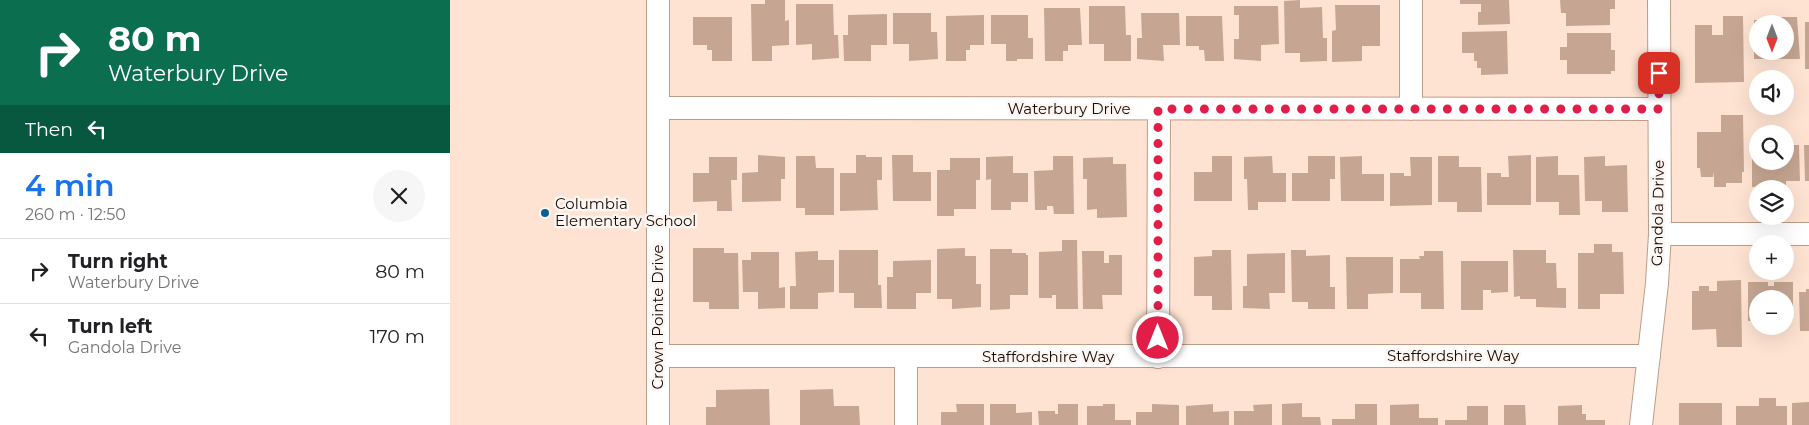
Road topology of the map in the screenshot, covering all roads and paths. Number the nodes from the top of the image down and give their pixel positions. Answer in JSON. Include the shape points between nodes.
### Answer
{"nodes":[{"id":1,"x":658,"y":0,"type":"edge"},
{"id":2,"x":1411,"y":0,"type":"edge"},
{"id":3,"x":1659,"y":0,"type":"edge"},
{"id":4,"x":658,"y":108,"type":"junction"},
{"id":5,"x":1158,"y":109,"type":"junction"},
{"id":6,"x":1411,"y":109,"type":"junction"},
{"id":7,"x":1659,"y":109,"type":"junction"},
{"id":8,"x":1660,"y":234,"type":"junction"},
{"id":9,"x":1809,"y":234,"type":"edge"},
{"id":10,"x":658,"y":356,"type":"junction"},
{"id":11,"x":906,"y":356,"type":"junction"},
{"id":12,"x":1649,"y":356,"type":"junction"},
{"id":13,"x":1158,"y":357,"type":"junction"},
{"id":14,"x":658,"y":425,"type":"edge"},
{"id":15,"x":906,"y":425,"type":"edge"},
{"id":16,"x":1641,"y":425,"type":"edge"}],
"edges":[{"from":1,"to":4,"type":"street","name":"Crown Pointe Drive"},
{"from":2,"to":6,"type":"street"},
{"from":3,"to":7,"type":"street","name":"Gandola Drive"},
{"from":4,"to":5,"type":"street","name":"Waterbury Drive"},
{"from":4,"to":10,"type":"street","name":"Crown Pointe Drive"},
{"from":5,"to":6,"type":"street","name":"Waterbury Drive"},
{"from":5,"to":13,"type":"street"},
{"from":6,"to":7,"type":"street","name":"Waterbury Drive"},
{"from":7,"to":8,"type":"street","name":"Gandola Drive"},
{"from":8,"to":9,"type":"street"},
{"from":8,"to":12,"type":"street","name":"Gandola Drive"},
{"from":10,"to":11,"type":"street","name":"Staffordshire Way"},
{"from":10,"to":14,"type":"street","name":"Crown Pointe Drive"},
{"from":11,"to":13,"type":"street","name":"Staffordshire Way"},
{"from":11,"to":15,"type":"street"},
{"from":12,"to":13,"type":"street","name":"Staffordshire Way"},
{"from":12,"to":16,"type":"street","name":"Gandola Drive"}]}
